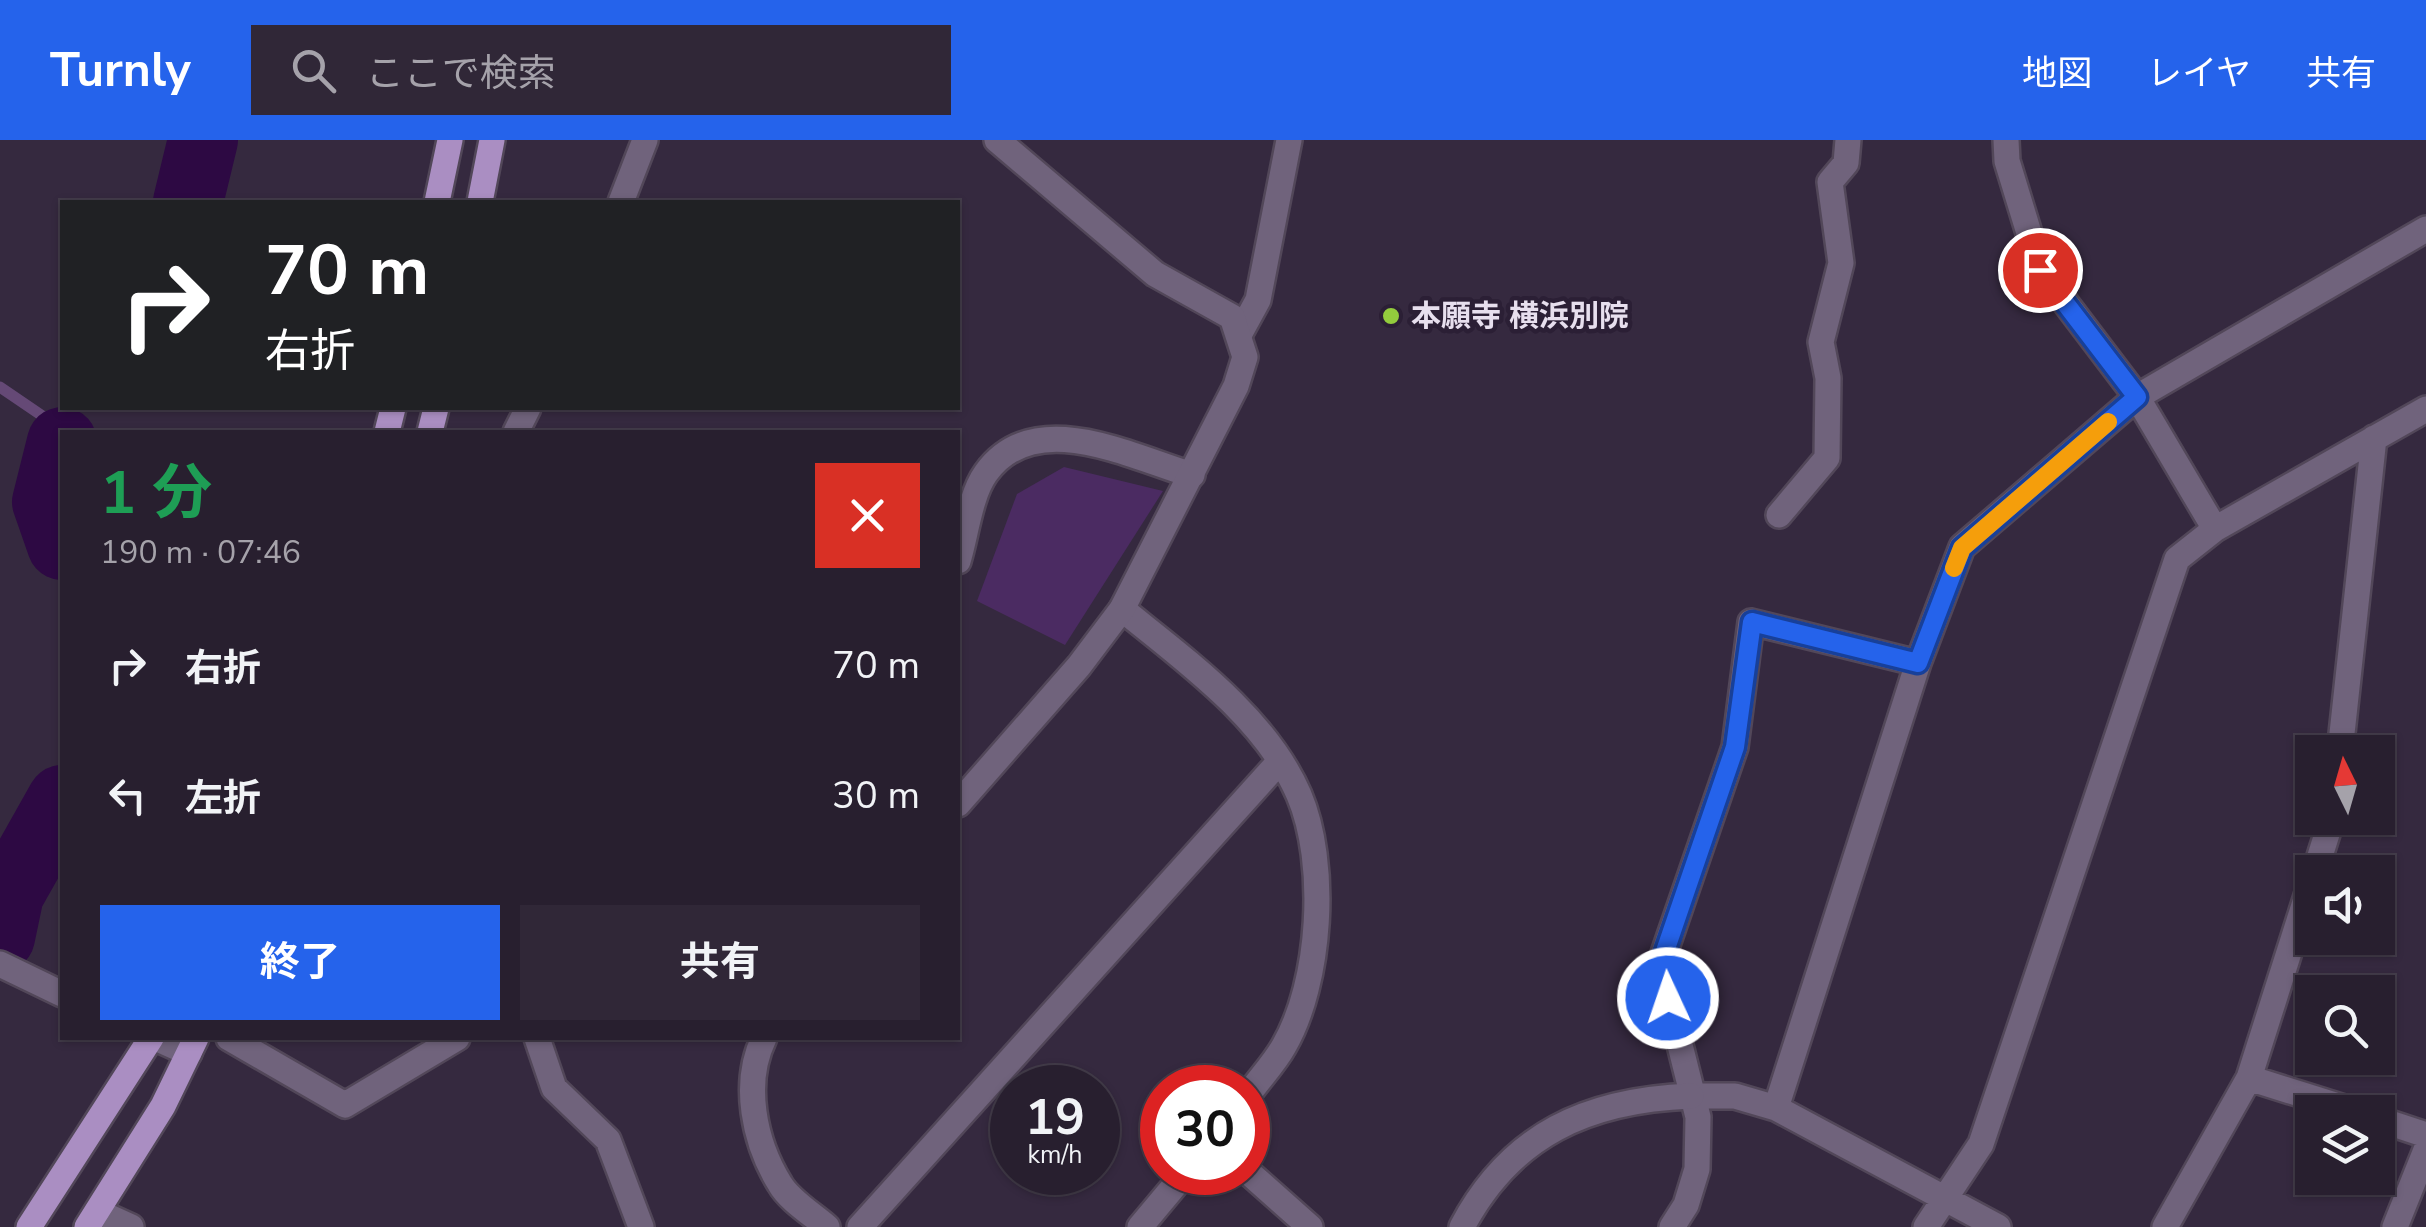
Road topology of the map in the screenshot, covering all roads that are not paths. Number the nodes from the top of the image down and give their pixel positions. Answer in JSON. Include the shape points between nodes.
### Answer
{"nodes":[{"id":1,"x":450,"y":140,"type":"edge"},
{"id":2,"x":492,"y":140,"type":"edge"},
{"id":3,"x":644,"y":140,"type":"edge"},
{"id":4,"x":997,"y":140,"type":"edge"},
{"id":5,"x":1289,"y":140,"type":"edge"},
{"id":6,"x":1848,"y":140,"type":"edge"},
{"id":7,"x":2006,"y":140,"type":"edge"},
{"id":8,"x":437,"y":200,"type":"edge"},
{"id":9,"x":480,"y":200,"type":"edge"},
{"id":10,"x":621,"y":200,"type":"edge"},
{"id":11,"x":2426,"y":229,"type":"edge"},
{"id":12,"x":1240,"y":333,"type":"junction"},
{"id":13,"x":2137,"y":397,"type":"junction"},
{"id":14,"x":2426,"y":409,"type":"edge"},
{"id":15,"x":2374,"y":438,"type":"junction"},
{"id":16,"x":1192,"y":475,"type":"junction"},
{"id":17,"x":1779,"y":515,"type":"dead end"},
{"id":18,"x":2215,"y":529,"type":"junction"},
{"id":19,"x":960,"y":554,"type":"edge"},
{"id":20,"x":1122,"y":609,"type":"junction"},
{"id":21,"x":1918,"y":663,"type":"junction"},
{"id":22,"x":2342,"y":735,"type":"edge"},
{"id":23,"x":1279,"y":762,"type":"junction"},
{"id":24,"x":960,"y":802,"type":"edge"},
{"id":25,"x":2295,"y":936,"type":"edge"},
{"id":26,"x":10,"y":970,"type":"edge"},
{"id":27,"x":60,"y":993,"type":"edge"},
{"id":28,"x":153,"y":1040,"type":"edge"},
{"id":29,"x":165,"y":1040,"type":"edge"},
{"id":30,"x":232,"y":1040,"type":"edge"},
{"id":31,"x":454,"y":1040,"type":"edge"},
{"id":32,"x":538,"y":1040,"type":"edge"},
{"id":33,"x":764,"y":1040,"type":"edge"},
{"id":34,"x":192,"y":1045,"type":"edge"},
{"id":35,"x":1270,"y":1066,"type":"edge"},
{"id":36,"x":2250,"y":1078,"type":"junction"},
{"id":37,"x":2304,"y":1095,"type":"edge"},
{"id":38,"x":1690,"y":1096,"type":"junction"},
{"id":39,"x":1776,"y":1108,"type":"junction"},
{"id":40,"x":2395,"y":1125,"type":"edge"},
{"id":41,"x":2426,"y":1135,"type":"edge"},
{"id":42,"x":2426,"y":1150,"type":"edge"},
{"id":43,"x":1270,"y":1192,"type":"edge"},
{"id":44,"x":1167,"y":1195,"type":"edge"},
{"id":45,"x":1945,"y":1198,"type":"junction"},
{"id":46,"x":92,"y":1220,"type":"edge"},
{"id":47,"x":29,"y":1227,"type":"edge"},
{"id":48,"x":131,"y":1227,"type":"edge"},
{"id":49,"x":640,"y":1227,"type":"edge"},
{"id":50,"x":827,"y":1227,"type":"edge"},
{"id":51,"x":860,"y":1227,"type":"edge"},
{"id":52,"x":1140,"y":1227,"type":"edge"},
{"id":53,"x":1310,"y":1227,"type":"edge"},
{"id":54,"x":1462,"y":1227,"type":"edge"},
{"id":55,"x":1672,"y":1227,"type":"edge"},
{"id":56,"x":1926,"y":1227,"type":"edge"},
{"id":57,"x":1998,"y":1227,"type":"edge"},
{"id":58,"x":2166,"y":1227,"type":"edge"},
{"id":59,"x":2395,"y":1227,"type":"edge"}],
"edges":[{"from":1,"to":8,"type":"main road"},
{"from":2,"to":9,"type":"main road"},
{"from":3,"to":10,"type":"street"},
{"from":4,"to":12,"type":"street","via":[[1155,274],[1232,316]]},
{"from":5,"to":12,"type":"street","via":[[1258,300]]},
{"from":6,"to":17,"type":"street","via":[[1846,163],[1830,182],[1841,262],[1821,342],[1828,378],[1827,458]]},
{"from":7,"to":13,"type":"street","via":[[2040,270]]},
{"from":11,"to":13,"type":"street"},
{"from":12,"to":16,"type":"street","via":[[1245,357],[1236,386]]},
{"from":13,"to":18,"type":"street"},
{"from":13,"to":21,"type":"street","via":[[1962,548]]},
{"from":14,"to":15,"type":"street"},
{"from":15,"to":18,"type":"street"},
{"from":15,"to":22,"type":"street"},
{"from":16,"to":19,"type":"street","via":[[1061,435],[1010,449],[984,475]]},
{"from":16,"to":20,"type":"street"},
{"from":18,"to":45,"type":"street","via":[[2176,559],[1980,1144]]},
{"from":20,"to":23,"type":"street","via":[[1206,678]]},
{"from":20,"to":24,"type":"street"},
{"from":21,"to":38,"type":"street","via":[[1752,622],[1735,747],[1660,966]]},
{"from":21,"to":39,"type":"street"},
{"from":23,"to":35,"type":"street","via":[[1299,794],[1318,891],[1303,997]]},
{"from":23,"to":51,"type":"street"},
{"from":25,"to":36,"type":"street"},
{"from":26,"to":27,"type":"street"},
{"from":28,"to":47,"type":"main road"},
{"from":29,"to":34,"type":"street"},
{"from":30,"to":31,"type":"street","via":[[344,1106]]},
{"from":32,"to":49,"type":"street","via":[[554,1088],[608,1140]]},
{"from":33,"to":50,"type":"street","via":[[752,1090],[762,1143],[781,1186]]},
{"from":34,"to":46,"type":"main road","via":[[163,1106]]},
{"from":36,"to":37,"type":"street"},
{"from":36,"to":58,"type":"street"},
{"from":38,"to":39,"type":"street","via":[[1735,1096]]},
{"from":38,"to":54,"type":"street","via":[[1616,1105],[1554,1126],[1516,1153]]},
{"from":38,"to":55,"type":"street","via":[[1698,1117],[1697,1168]]},
{"from":39,"to":45,"type":"street"},
{"from":40,"to":41,"type":"street"},
{"from":42,"to":59,"type":"street"},
{"from":43,"to":53,"type":"street"},
{"from":44,"to":52,"type":"street"},
{"from":45,"to":56,"type":"street"},
{"from":45,"to":57,"type":"street"},
{"from":46,"to":48,"type":"street"}]}
